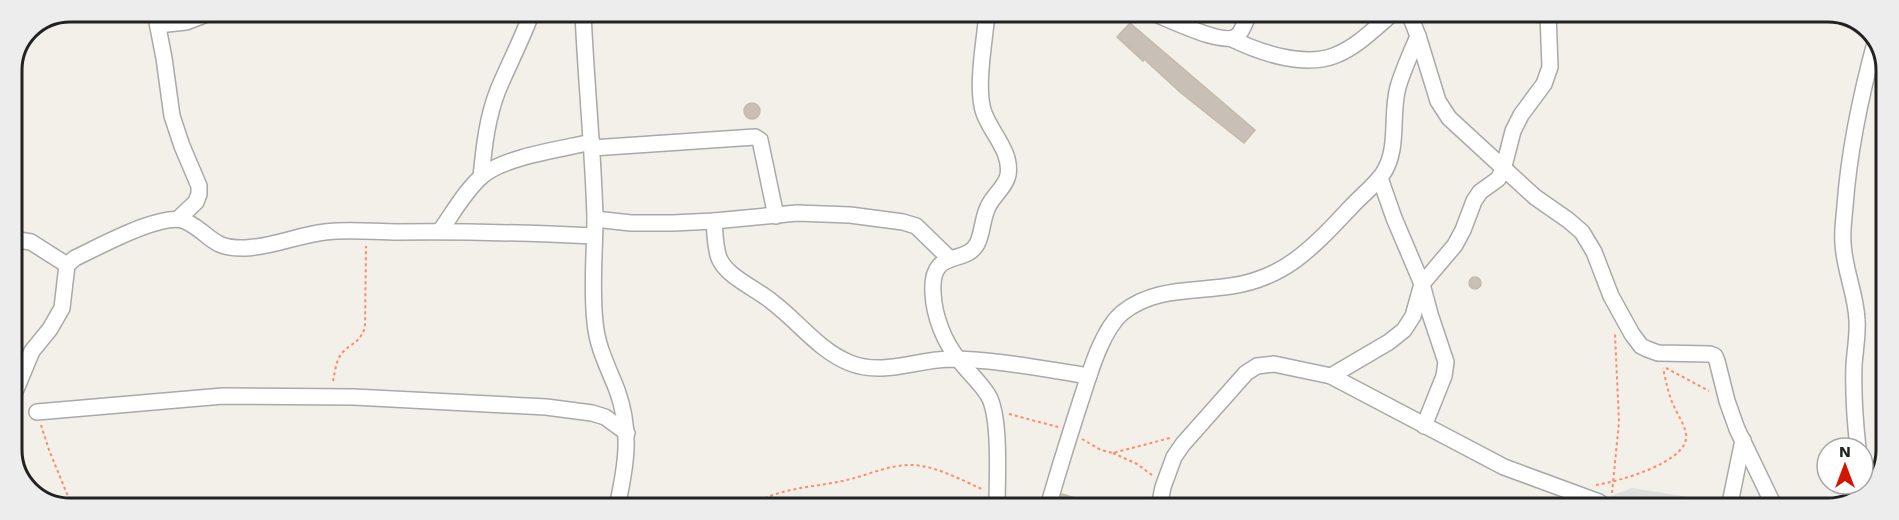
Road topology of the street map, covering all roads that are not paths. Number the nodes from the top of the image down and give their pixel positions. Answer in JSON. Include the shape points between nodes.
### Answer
{"nodes":[{"id":1,"x":157,"y":22,"type":"edge"},
{"id":2,"x":528,"y":22,"type":"edge"},
{"id":3,"x":584,"y":22,"type":"edge"},
{"id":4,"x":986,"y":22,"type":"edge"},
{"id":5,"x":1176,"y":22,"type":"edge"},
{"id":6,"x":1244,"y":22,"type":"edge"},
{"id":7,"x":1382,"y":22,"type":"edge"},
{"id":8,"x":1412,"y":22,"type":"edge"},
{"id":9,"x":1548,"y":22,"type":"edge"},
{"id":10,"x":1418,"y":36,"type":"junction"},
{"id":11,"x":1232,"y":39,"type":"junction"},
{"id":12,"x":1873,"y":51,"type":"edge"},
{"id":13,"x":592,"y":145,"type":"junction"},
{"id":14,"x":1503,"y":170,"type":"junction"},
{"id":15,"x":481,"y":177,"type":"junction"},
{"id":16,"x":1380,"y":178,"type":"junction"},
{"id":17,"x":776,"y":216,"type":"junction"},
{"id":18,"x":178,"y":219,"type":"junction"},
{"id":19,"x":595,"y":219,"type":"junction"},
{"id":20,"x":714,"y":222,"type":"junction"},
{"id":21,"x":440,"y":231,"type":"junction"},
{"id":22,"x":594,"y":236,"type":"junction"},
{"id":23,"x":22,"y":241,"type":"edge"},
{"id":24,"x":949,"y":258,"type":"junction"},
{"id":25,"x":67,"y":265,"type":"junction"},
{"id":26,"x":1422,"y":284,"type":"junction"},
{"id":27,"x":958,"y":360,"type":"junction"},
{"id":28,"x":23,"y":373,"type":"edge"},
{"id":29,"x":1089,"y":376,"type":"junction"},
{"id":30,"x":1331,"y":376,"type":"junction"},
{"id":31,"x":38,"y":412,"type":"road end"},
{"id":32,"x":1424,"y":426,"type":"junction"},
{"id":33,"x":627,"y":433,"type":"junction"},
{"id":34,"x":1857,"y":436,"type":"edge"},
{"id":35,"x":1743,"y":440,"type":"junction"},
{"id":36,"x":619,"y":498,"type":"edge"},
{"id":37,"x":997,"y":498,"type":"edge"},
{"id":38,"x":1051,"y":498,"type":"edge"},
{"id":39,"x":1161,"y":498,"type":"edge"},
{"id":40,"x":1588,"y":498,"type":"edge"},
{"id":41,"x":1731,"y":498,"type":"edge"},
{"id":42,"x":1770,"y":498,"type":"edge"}],
"edges":[{"from":1,"to":18,"type":"street","via":[[172,116],[199,194]]},
{"from":2,"to":15,"type":"street","via":[[490,114]]},
{"from":3,"to":13,"type":"street"},
{"from":4,"to":24,"type":"street","via":[[982,109],[1004,150],[1008,178],[988,206],[977,244],[970,252]]},
{"from":5,"to":11,"type":"street"},
{"from":6,"to":11,"type":"street"},
{"from":7,"to":11,"type":"street","via":[[1334,56],[1310,59],[1280,57]]},
{"from":8,"to":10,"type":"street"},
{"from":9,"to":14,"type":"street","via":[[1550,67],[1544,84],[1513,131]]},
{"from":10,"to":14,"type":"street","via":[[1438,101],[1449,118]]},
{"from":10,"to":16,"type":"street","via":[[1398,88],[1393,147]]},
{"from":12,"to":34,"type":"street","via":[[1854,136],[1842,243],[1857,319]]},
{"from":13,"to":15,"type":"street","via":[[518,159]]},
{"from":13,"to":17,"type":"street","via":[[756,136]]},
{"from":13,"to":19,"type":"street"},
{"from":14,"to":26,"type":"street","via":[[1473,201],[1455,245]]},
{"from":14,"to":35,"type":"street","via":[[1582,232],[1611,296],[1641,346],[1667,354],[1714,356],[1726,401]]},
{"from":15,"to":21,"type":"street"},
{"from":16,"to":26,"type":"street"},
{"from":16,"to":29,"type":"street","via":[[1291,265],[1233,286],[1153,296],[1121,314],[1108,330]]},
{"from":17,"to":20,"type":"street"},
{"from":17,"to":24,"type":"street","via":[[821,213],[903,222],[916,226]]},
{"from":18,"to":21,"type":"street","via":[[228,248],[266,246],[325,232]]},
{"from":18,"to":25,"type":"street","via":[[133,231]]},
{"from":19,"to":20,"type":"street","via":[[631,223]]},
{"from":19,"to":22,"type":"street"},
{"from":20,"to":27,"type":"street","via":[[719,257],[725,267],[833,354],[874,368]]},
{"from":21,"to":22,"type":"street"},
{"from":22,"to":33,"type":"street","via":[[597,340],[617,390]]},
{"from":23,"to":25,"type":"street"},
{"from":24,"to":27,"type":"street","via":[[938,266],[932,291],[942,330]]},
{"from":25,"to":28,"type":"street","via":[[62,309],[32,351]]},
{"from":26,"to":30,"type":"street","via":[[1413,316],[1404,330]]},
{"from":26,"to":32,"type":"street","via":[[1446,362]]},
{"from":27,"to":29,"type":"street"},
{"from":27,"to":37,"type":"street","via":[[988,395],[994,410]]},
{"from":29,"to":38,"type":"street"},
{"from":30,"to":32,"type":"street"},
{"from":30,"to":39,"type":"street","via":[[1274,364],[1257,366],[1246,373],[1174,457]]},
{"from":31,"to":33,"type":"street","via":[[223,396],[354,397],[577,411],[604,417]]},
{"from":32,"to":40,"type":"street","via":[[1504,467]]},
{"from":33,"to":36,"type":"street"},
{"from":35,"to":41,"type":"street"},
{"from":35,"to":42,"type":"street"}]}
